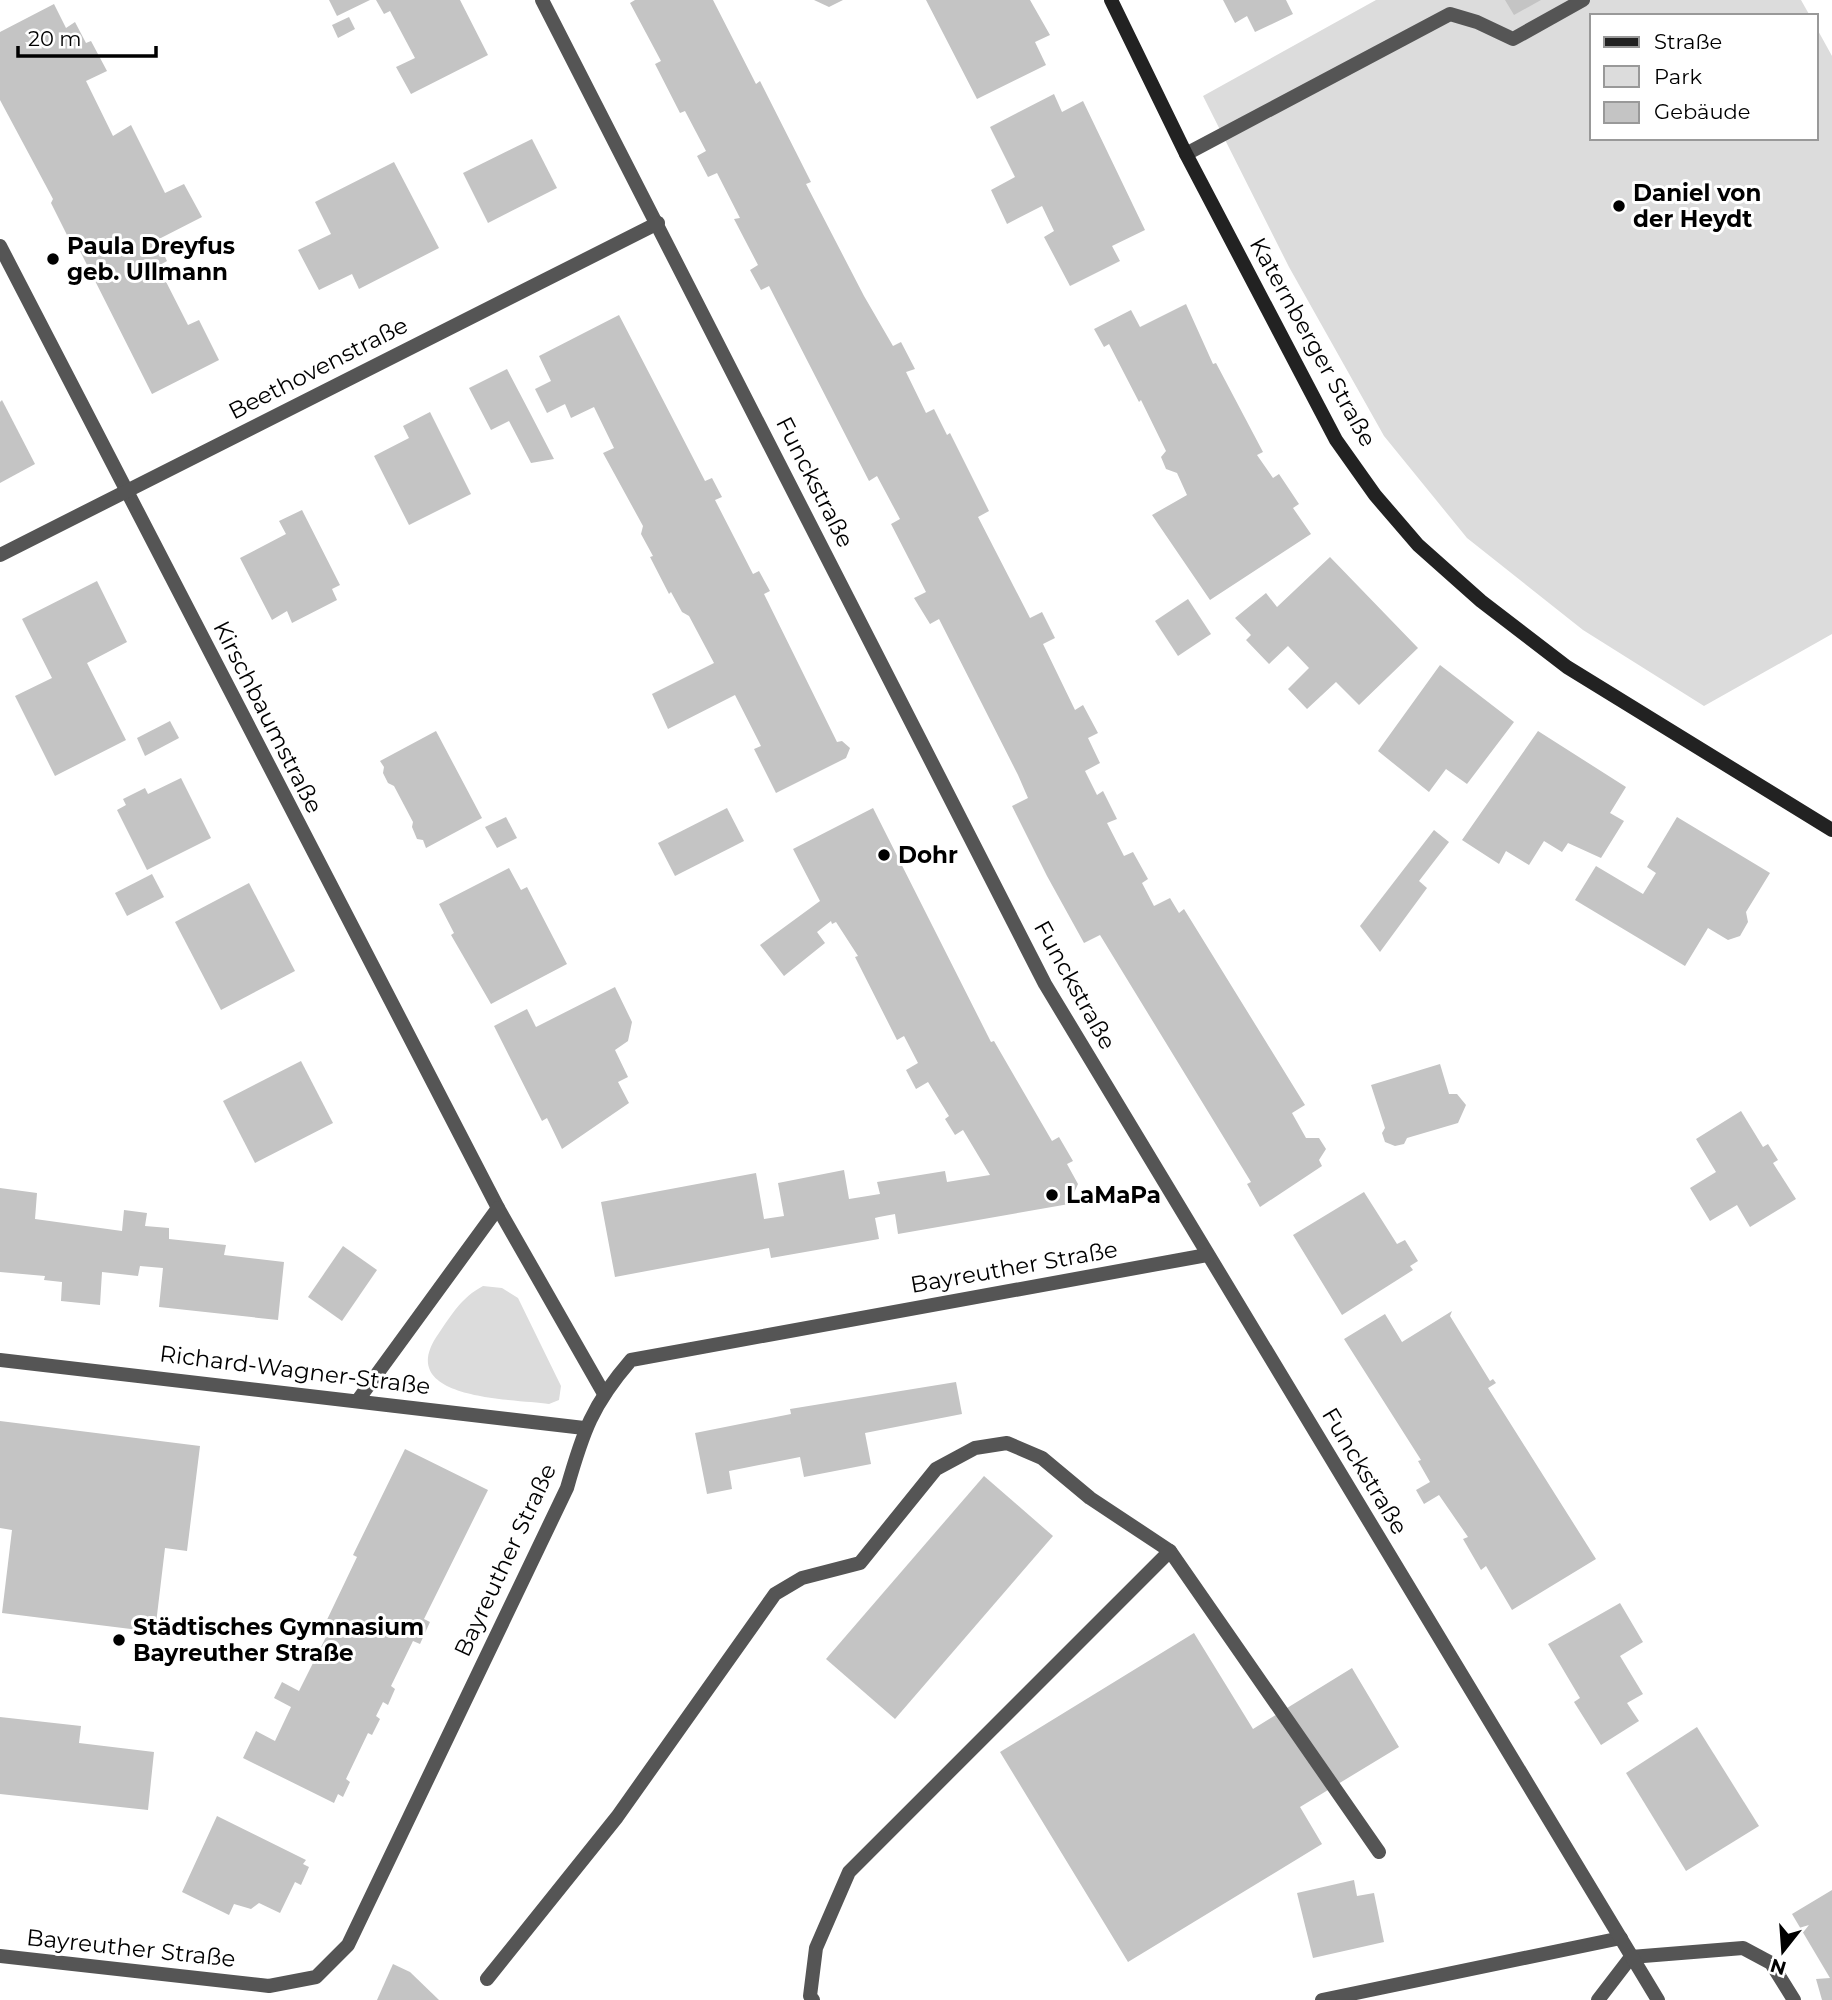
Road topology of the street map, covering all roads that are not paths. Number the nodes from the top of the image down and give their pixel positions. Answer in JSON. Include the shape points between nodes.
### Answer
{"nodes":[{"id":1,"x":542,"y":0,"type":"edge"},
{"id":2,"x":1111,"y":0,"type":"edge"},
{"id":3,"x":1583,"y":0,"type":"edge"},
{"id":4,"x":1186,"y":154,"type":"junction"},
{"id":5,"x":658,"y":223,"type":"junction"},
{"id":6,"x":0,"y":246,"type":"edge"},
{"id":7,"x":125,"y":491,"type":"junction"},
{"id":8,"x":0,"y":555,"type":"edge"},
{"id":9,"x":1832,"y":830,"type":"edge"},
{"id":10,"x":498,"y":1208,"type":"junction"},
{"id":11,"x":1207,"y":1255,"type":"junction"},
{"id":12,"x":0,"y":1360,"type":"edge"},
{"id":13,"x":603,"y":1392,"type":"junction"},
{"id":14,"x":358,"y":1400,"type":"junction"},
{"id":15,"x":584,"y":1427,"type":"junction"},
{"id":16,"x":1170,"y":1551,"type":"junction"},
{"id":17,"x":1379,"y":1852,"type":"dead end"},
{"id":18,"x":1621,"y":1938,"type":"junction"},
{"id":19,"x":0,"y":1956,"type":"edge"},
{"id":20,"x":1631,"y":1957,"type":"junction"},
{"id":21,"x":487,"y":1979,"type":"dead end"},
{"id":22,"x":813,"y":2000,"type":"edge"},
{"id":23,"x":1322,"y":2000,"type":"edge"},
{"id":24,"x":1598,"y":2000,"type":"edge"},
{"id":25,"x":1658,"y":2000,"type":"edge"},
{"id":26,"x":1794,"y":2000,"type":"edge"}],
"edges":[{"from":1,"to":5,"type":"street","name":"Funckstraße"},
{"from":2,"to":4,"type":"street","name":"Katernberger Straße"},
{"from":3,"to":4,"type":"street","via":[[1513,39],[1450,15]]},
{"from":4,"to":9,"type":"street","name":"Katernberger Straße","via":[[1336,440],[1418,545],[1567,667]]},
{"from":5,"to":7,"type":"street","name":"Beethovenstraße"},
{"from":5,"to":11,"type":"street","name":"Funckstraße","via":[[1045,984]]},
{"from":6,"to":7,"type":"street","name":"Kirschbaumstraße"},
{"from":7,"to":8,"type":"street","name":"Beethovenstraße"},
{"from":7,"to":10,"type":"street","name":"Kirschbaumstraße"},
{"from":10,"to":13,"type":"street","name":"Kirschbaumstraße"},
{"from":10,"to":14,"type":"street"},
{"from":11,"to":13,"type":"street","name":"Bayreuther Straße","via":[[631,1360]]},
{"from":11,"to":18,"type":"street","name":"Funckstraße"},
{"from":12,"to":14,"type":"street","name":"Richard-Wagner-Straße"},
{"from":13,"to":15,"type":"street","name":"Bayreuther Straße"},
{"from":14,"to":15,"type":"street","name":"Richard-Wagner-Straße"},
{"from":15,"to":19,"type":"street","name":"Bayreuther Straße","via":[[567,1488],[348,1945],[316,1977],[268,1986]]},
{"from":16,"to":17,"type":"street"},
{"from":16,"to":21,"type":"street","via":[[1090,1498],[1042,1458],[1007,1443],[975,1448],[936,1469],[860,1563],[802,1578],[775,1594],[617,1817]]},
{"from":16,"to":22,"type":"street","via":[[849,1872],[817,1948]]},
{"from":18,"to":20,"type":"street","name":"Funckstraße"},
{"from":18,"to":23,"type":"street"},
{"from":20,"to":24,"type":"street"},
{"from":20,"to":25,"type":"street","name":"Funckstraße"},
{"from":20,"to":26,"type":"street","via":[[1743,1948],[1771,1964]]}]}
